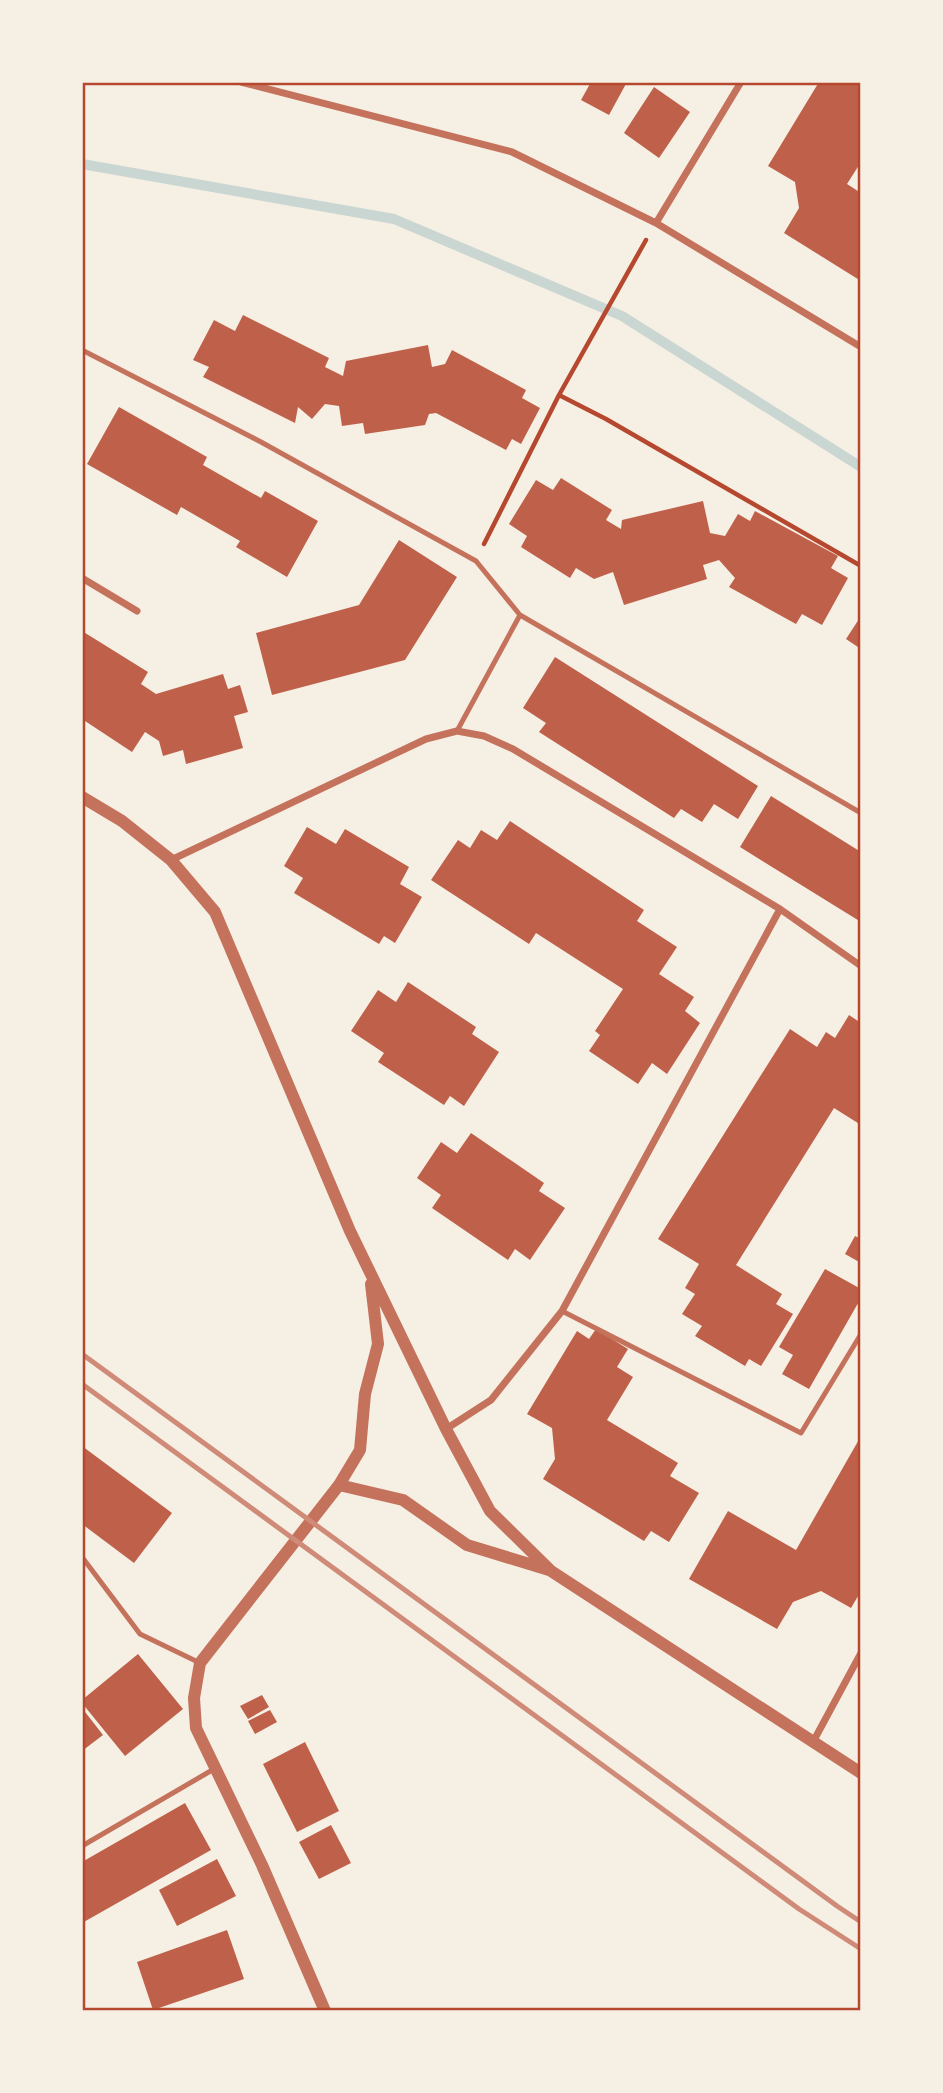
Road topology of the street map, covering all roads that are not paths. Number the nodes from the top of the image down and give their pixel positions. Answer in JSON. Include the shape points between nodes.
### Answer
{"nodes":[{"id":1,"x":241,"y":82,"type":"edge"},
{"id":2,"x":741,"y":82,"type":"edge"},
{"id":3,"x":656,"y":223,"type":"junction"},
{"id":4,"x":861,"y":347,"type":"edge"},
{"id":5,"x":82,"y":350,"type":"edge"},
{"id":6,"x":82,"y":578,"type":"edge"},
{"id":7,"x":137,"y":611,"type":"dead end"},
{"id":8,"x":520,"y":615,"type":"junction"},
{"id":9,"x":457,"y":731,"type":"junction"},
{"id":10,"x":82,"y":797,"type":"edge"},
{"id":11,"x":861,"y":813,"type":"edge"},
{"id":12,"x":171,"y":860,"type":"junction"},
{"id":13,"x":780,"y":909,"type":"junction"},
{"id":14,"x":861,"y":966,"type":"edge"},
{"id":15,"x":370,"y":1273,"type":"junction"},
{"id":16,"x":562,"y":1311,"type":"junction"},
{"id":17,"x":861,"y":1334,"type":"edge"},
{"id":18,"x":446,"y":1430,"type":"junction"},
{"id":19,"x":339,"y":1485,"type":"junction"},
{"id":20,"x":82,"y":1557,"type":"edge"},
{"id":21,"x":551,"y":1571,"type":"junction"},
{"id":22,"x":861,"y":1653,"type":"edge"},
{"id":23,"x":200,"y":1663,"type":"junction"},
{"id":24,"x":813,"y":1742,"type":"junction"},
{"id":25,"x":214,"y":1769,"type":"junction"},
{"id":26,"x":861,"y":1773,"type":"edge"},
{"id":27,"x":82,"y":1846,"type":"edge"},
{"id":28,"x":325,"y":2011,"type":"edge"}],
"edges":[{"from":1,"to":3,"type":"street","via":[[512,152]]},
{"from":2,"to":3,"type":"street"},
{"from":3,"to":4,"type":"street"},
{"from":5,"to":8,"type":"lane","via":[[476,561]]},
{"from":6,"to":7,"type":"street"},
{"from":8,"to":9,"type":"lane"},
{"from":8,"to":11,"type":"lane"},
{"from":9,"to":12,"type":"street","via":[[381,759]]},
{"from":9,"to":13,"type":"street","via":[[484,736],[513,749]]},
{"from":10,"to":12,"type":"street","via":[[122,821]]},
{"from":12,"to":15,"type":"street","via":[[215,912]]},
{"from":13,"to":14,"type":"street"},
{"from":13,"to":16,"type":"street"},
{"from":15,"to":18,"type":"street"},
{"from":15,"to":19,"type":"street","via":[[378,1344],[365,1394],[360,1450]]},
{"from":16,"to":17,"type":"lane","via":[[801,1433]]},
{"from":16,"to":18,"type":"street","via":[[491,1400]]},
{"from":18,"to":21,"type":"street","via":[[490,1511]]},
{"from":19,"to":21,"type":"street","via":[[403,1500],[467,1545]]},
{"from":19,"to":23,"type":"street"},
{"from":20,"to":23,"type":"lane","via":[[140,1634]]},
{"from":21,"to":24,"type":"street"},
{"from":22,"to":24,"type":"street"},
{"from":23,"to":25,"type":"street","via":[[194,1698],[196,1728]]},
{"from":24,"to":26,"type":"street"},
{"from":25,"to":27,"type":"lane"},
{"from":25,"to":28,"type":"street","via":[[262,1865]]}]}
